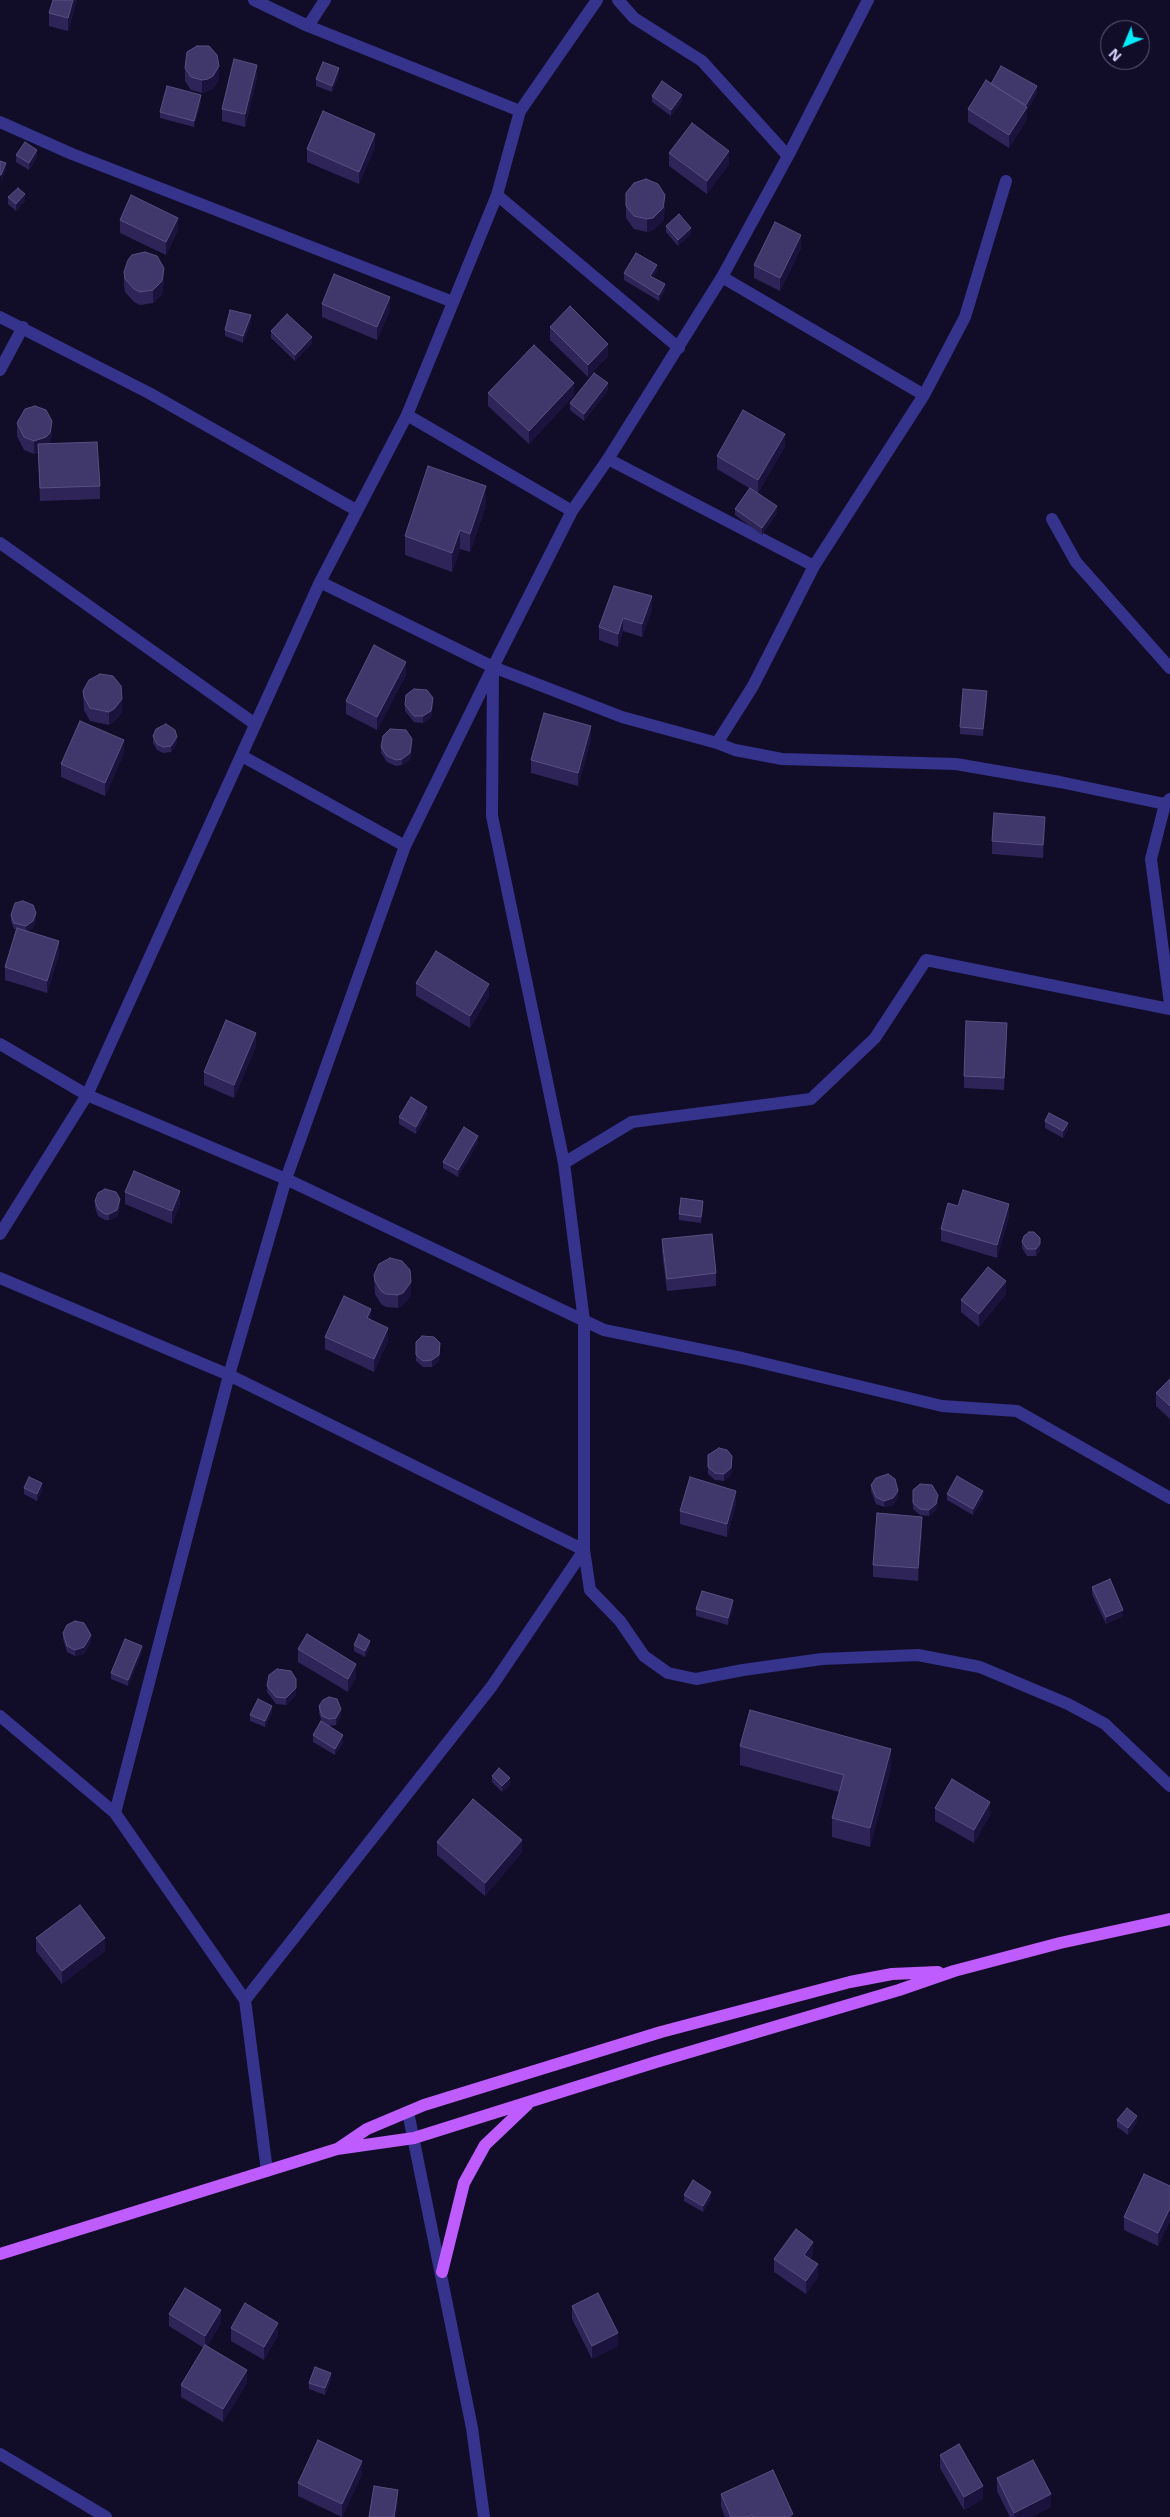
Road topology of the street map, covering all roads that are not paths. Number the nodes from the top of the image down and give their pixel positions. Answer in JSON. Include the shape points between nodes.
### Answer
{"nodes":[{"id":1,"x":254,"y":0,"type":"edge"},
{"id":2,"x":325,"y":0,"type":"edge"},
{"id":3,"x":597,"y":0,"type":"edge"},
{"id":4,"x":618,"y":0,"type":"edge"},
{"id":5,"x":868,"y":0,"type":"edge"},
{"id":6,"x":308,"y":26,"type":"junction"},
{"id":7,"x":520,"y":111,"type":"junction"},
{"id":8,"x":0,"y":122,"type":"edge"},
{"id":9,"x":788,"y":156,"type":"junction"},
{"id":10,"x":1006,"y":181,"type":"dead end"},
{"id":11,"x":497,"y":195,"type":"junction"},
{"id":12,"x":722,"y":277,"type":"junction"},
{"id":13,"x":453,"y":302,"type":"junction"},
{"id":14,"x":0,"y":317,"type":"edge"},
{"id":15,"x":23,"y":326,"type":"junction"},
{"id":16,"x":679,"y":348,"type":"junction"},
{"id":17,"x":0,"y":370,"type":"edge"},
{"id":18,"x":924,"y":395,"type":"junction"},
{"id":19,"x":407,"y":415,"type":"junction"},
{"id":20,"x":608,"y":459,"type":"junction"},
{"id":21,"x":356,"y":510,"type":"junction"},
{"id":22,"x":572,"y":511,"type":"junction"},
{"id":23,"x":1052,"y":519,"type":"dead end"},
{"id":24,"x":0,"y":543,"type":"edge"},
{"id":25,"x":814,"y":566,"type":"junction"},
{"id":26,"x":320,"y":582,"type":"junction"},
{"id":27,"x":493,"y":667,"type":"junction"},
{"id":28,"x":1170,"y":668,"type":"edge"},
{"id":29,"x":255,"y":724,"type":"junction"},
{"id":30,"x":717,"y":743,"type":"junction"},
{"id":31,"x":242,"y":756,"type":"junction"},
{"id":32,"x":1168,"y":802,"type":"edge"},
{"id":33,"x":405,"y":846,"type":"junction"},
{"id":34,"x":1170,"y":1004,"type":"edge"},
{"id":35,"x":1170,"y":1009,"type":"edge"},
{"id":36,"x":0,"y":1044,"type":"edge"},
{"id":37,"x":87,"y":1095,"type":"junction"},
{"id":38,"x":564,"y":1163,"type":"junction"},
{"id":39,"x":286,"y":1179,"type":"junction"},
{"id":40,"x":0,"y":1234,"type":"edge"},
{"id":41,"x":0,"y":1278,"type":"edge"},
{"id":42,"x":584,"y":1321,"type":"junction"},
{"id":43,"x":229,"y":1374,"type":"junction"},
{"id":44,"x":1170,"y":1498,"type":"edge"},
{"id":45,"x":584,"y":1550,"type":"junction"},
{"id":46,"x":0,"y":1716,"type":"edge"},
{"id":47,"x":1170,"y":1786,"type":"edge"},
{"id":48,"x":115,"y":1813,"type":"junction"},
{"id":49,"x":1170,"y":1919,"type":"edge"},
{"id":50,"x":954,"y":1971,"type":"junction"},
{"id":51,"x":245,"y":2000,"type":"junction"},
{"id":52,"x":529,"y":2104,"type":"junction"},
{"id":53,"x":408,"y":2112,"type":"junction"},
{"id":54,"x":414,"y":2138,"type":"junction"},
{"id":55,"x":337,"y":2150,"type":"junction"},
{"id":56,"x":267,"y":2171,"type":"junction"},
{"id":57,"x":0,"y":2254,"type":"edge"},
{"id":58,"x":442,"y":2272,"type":"junction"},
{"id":59,"x":0,"y":2454,"type":"edge"},
{"id":60,"x":106,"y":2517,"type":"edge"},
{"id":61,"x":484,"y":2517,"type":"edge"}],
"edges":[{"from":1,"to":6,"type":"street"},
{"from":2,"to":6,"type":"street"},
{"from":3,"to":7,"type":"street"},
{"from":4,"to":9,"type":"street","via":[[634,18],[702,61]]},
{"from":5,"to":9,"type":"street"},
{"from":6,"to":7,"type":"street"},
{"from":7,"to":11,"type":"street"},
{"from":8,"to":13,"type":"street","via":[[72,154]]},
{"from":9,"to":12,"type":"street"},
{"from":10,"to":18,"type":"street","via":[[965,316]]},
{"from":11,"to":13,"type":"street"},
{"from":11,"to":16,"type":"street"},
{"from":12,"to":16,"type":"street"},
{"from":12,"to":18,"type":"street"},
{"from":13,"to":19,"type":"street"},
{"from":14,"to":15,"type":"street"},
{"from":15,"to":17,"type":"street"},
{"from":15,"to":21,"type":"street"},
{"from":16,"to":20,"type":"street"},
{"from":18,"to":25,"type":"street"},
{"from":19,"to":21,"type":"street"},
{"from":19,"to":22,"type":"street"},
{"from":20,"to":22,"type":"street"},
{"from":20,"to":25,"type":"street"},
{"from":21,"to":26,"type":"street"},
{"from":22,"to":27,"type":"street"},
{"from":23,"to":28,"type":"street","via":[[1076,562]]},
{"from":24,"to":29,"type":"street"},
{"from":25,"to":30,"type":"street","via":[[753,686]]},
{"from":26,"to":27,"type":"street"},
{"from":26,"to":29,"type":"street"},
{"from":27,"to":30,"type":"street","via":[[622,717]]},
{"from":27,"to":33,"type":"street"},
{"from":27,"to":38,"type":"street","via":[[492,816]]},
{"from":29,"to":31,"type":"street"},
{"from":30,"to":32,"type":"street","via":[[782,759],[956,764]]},
{"from":31,"to":33,"type":"street"},
{"from":31,"to":37,"type":"street"},
{"from":32,"to":34,"type":"street","via":[[1151,859]]},
{"from":33,"to":39,"type":"street"},
{"from":35,"to":38,"type":"street","via":[[926,960],[876,1038],[811,1099],[632,1122]]},
{"from":36,"to":37,"type":"street"},
{"from":37,"to":39,"type":"street"},
{"from":37,"to":40,"type":"street"},
{"from":38,"to":42,"type":"street"},
{"from":39,"to":42,"type":"street"},
{"from":39,"to":43,"type":"street"},
{"from":41,"to":43,"type":"street"},
{"from":42,"to":44,"type":"street","via":[[604,1330],[742,1358],[942,1406],[1017,1411]]},
{"from":42,"to":45,"type":"street"},
{"from":43,"to":45,"type":"street"},
{"from":43,"to":48,"type":"street"},
{"from":45,"to":47,"type":"street","via":[[590,1590],[620,1621],[644,1656],[668,1672],[696,1679],[822,1659],[918,1655],[980,1667],[1068,1704],[1105,1724]]},
{"from":45,"to":51,"type":"street","via":[[492,1686]]},
{"from":46,"to":48,"type":"street"},
{"from":48,"to":51,"type":"street"},
{"from":49,"to":50,"type":"main road"},
{"from":50,"to":52,"type":"main road"},
{"from":50,"to":53,"type":"main road","via":[[892,1974],[793,1996],[470,2090]]},
{"from":51,"to":56,"type":"street"},
{"from":52,"to":54,"type":"main road"},
{"from":52,"to":58,"type":"main road","via":[[485,2145],[464,2182]]},
{"from":53,"to":54,"type":"street"},
{"from":53,"to":55,"type":"main road","via":[[367,2130]]},
{"from":54,"to":55,"type":"main road"},
{"from":54,"to":58,"type":"street"},
{"from":55,"to":56,"type":"main road"},
{"from":56,"to":57,"type":"main road"},
{"from":58,"to":61,"type":"street","via":[[472,2428]]},
{"from":59,"to":60,"type":"street"}]}
